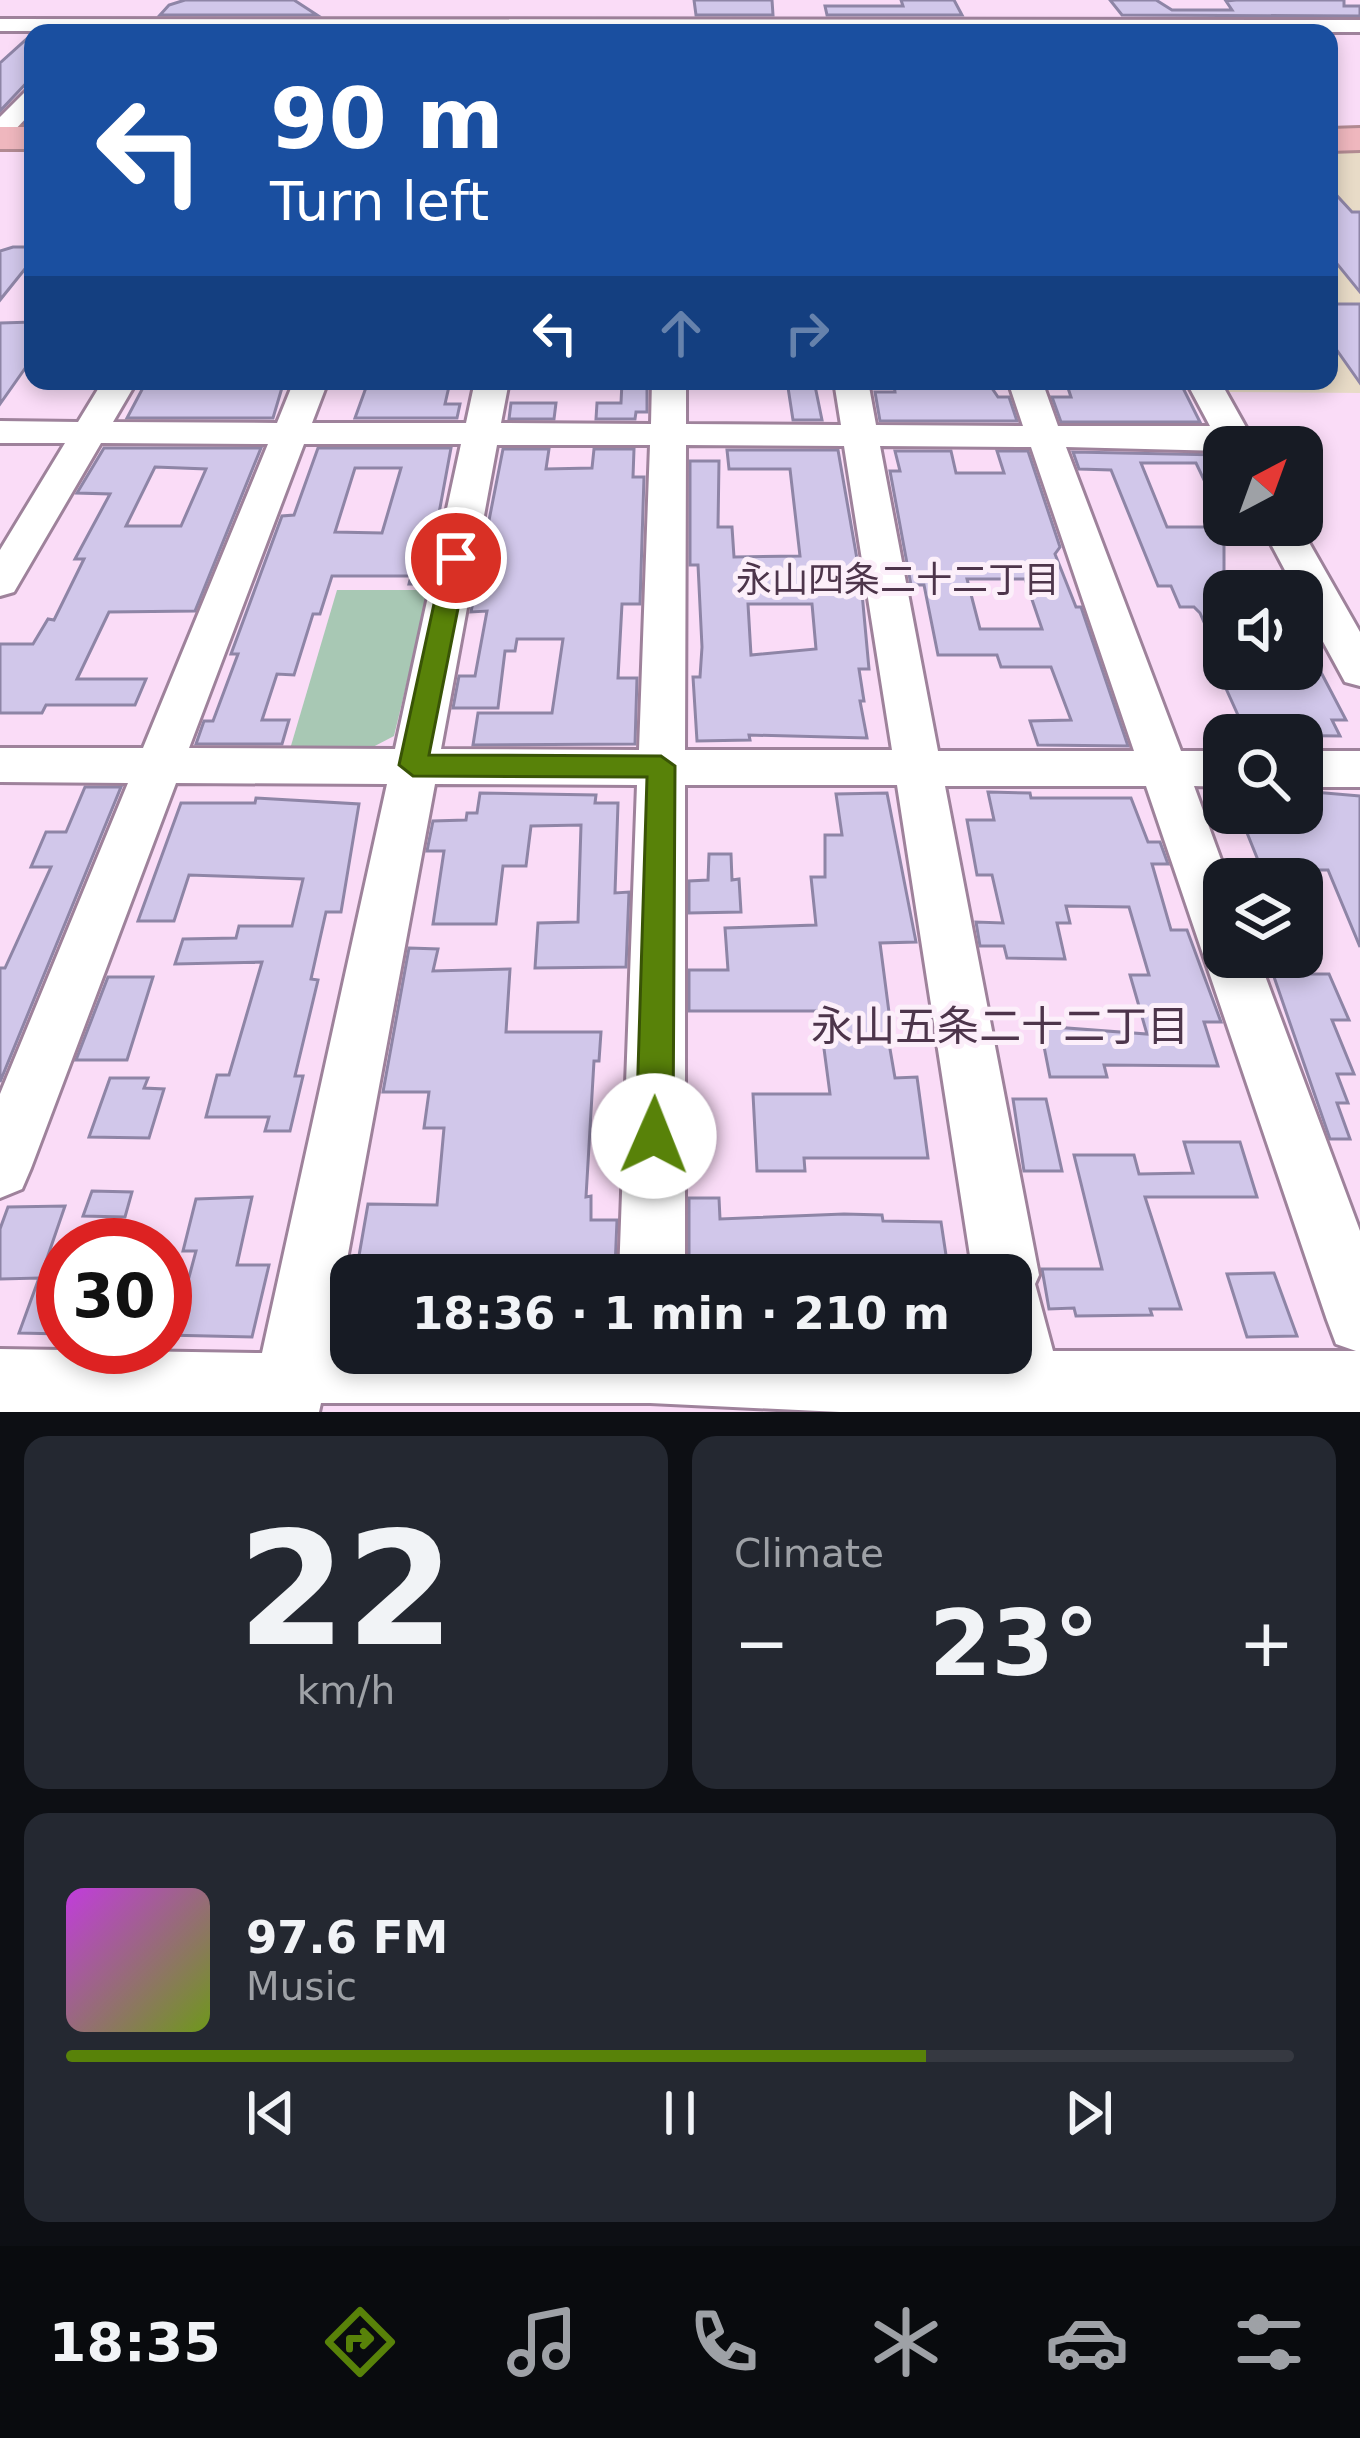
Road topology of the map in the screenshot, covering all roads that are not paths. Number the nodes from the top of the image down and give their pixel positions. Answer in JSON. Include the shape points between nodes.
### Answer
{"nodes":[{"id":1,"x":128,"y":0,"type":"edge"},
{"id":2,"x":1110,"y":0,"type":"edge"},
{"id":3,"x":1216,"y":0,"type":"edge"},
{"id":4,"x":1323,"y":0,"type":"edge"},
{"id":5,"x":104,"y":24,"type":"edge"},
{"id":6,"x":1128,"y":24,"type":"edge"},
{"id":7,"x":1238,"y":24,"type":"edge"},
{"id":8,"x":1357,"y":29,"type":"edge"},
{"id":9,"x":24,"y":107,"type":"edge"},
{"id":10,"x":0,"y":134,"type":"edge"},
{"id":11,"x":115,"y":390,"type":"edge"},
{"id":12,"x":308,"y":390,"type":"edge"},
{"id":13,"x":490,"y":390,"type":"edge"},
{"id":14,"x":669,"y":390,"type":"edge"},
{"id":15,"x":853,"y":390,"type":"edge"},
{"id":16,"x":1028,"y":390,"type":"edge"},
{"id":17,"x":1209,"y":390,"type":"edge"},
{"id":18,"x":1228,"y":426,"type":"edge"},
{"id":19,"x":0,"y":432,"type":"edge"},
{"id":20,"x":90,"y":433,"type":"junction"},
{"id":21,"x":481,"y":433,"type":"junction"},
{"id":22,"x":291,"y":434,"type":"junction"},
{"id":23,"x":860,"y":434,"type":"junction"},
{"id":24,"x":667,"y":435,"type":"junction"},
{"id":25,"x":1044,"y":435,"type":"junction"},
{"id":26,"x":1203,"y":441,"type":"edge"},
{"id":27,"x":1292,"y":546,"type":"edge"},
{"id":28,"x":0,"y":583,"type":"edge"},
{"id":29,"x":1360,"y":671,"type":"edge"},
{"id":30,"x":0,"y":765,"type":"edge"},
{"id":31,"x":413,"y":765,"type":"junction"},
{"id":32,"x":161,"y":766,"type":"junction"},
{"id":33,"x":661,"y":766,"type":"junction"},
{"id":34,"x":916,"y":767,"type":"junction"},
{"id":35,"x":1163,"y":768,"type":"junction"},
{"id":36,"x":1203,"y":769,"type":"edge"},
{"id":37,"x":1323,"y":769,"type":"edge"},
{"id":38,"x":1360,"y":769,"type":"edge"},
{"id":39,"x":1203,"y":879,"type":"edge"},
{"id":40,"x":1238,"y":978,"type":"edge"},
{"id":41,"x":0,"y":1168,"type":"edge"},
{"id":42,"x":652,"y":1254,"type":"edge"},
{"id":43,"x":1002,"y":1254,"type":"edge"},
{"id":44,"x":1360,"y":1320,"type":"edge"},
{"id":45,"x":488,"y":1374,"type":"edge"},
{"id":46,"x":779,"y":1374,"type":"edge"},
{"id":47,"x":0,"y":1383,"type":"edge"},
{"id":48,"x":1360,"y":1386,"type":"edge"},
{"id":49,"x":289,"y":1390,"type":"edge"},
{"id":50,"x":1027,"y":1399,"type":"edge"}],
"edges":[{"from":1,"to":5,"type":"street"},
{"from":2,"to":6,"type":"street"},
{"from":3,"to":7,"type":"street"},
{"from":4,"to":8,"type":"street"},
{"from":9,"to":10,"type":"street"},
{"from":11,"to":20,"type":"street"},
{"from":12,"to":22,"type":"street"},
{"from":13,"to":21,"type":"street"},
{"from":14,"to":24,"type":"street"},
{"from":15,"to":23,"type":"street"},
{"from":16,"to":25,"type":"street"},
{"from":17,"to":18,"type":"street"},
{"from":19,"to":20,"type":"street"},
{"from":20,"to":22,"type":"street"},
{"from":20,"to":28,"type":"street"},
{"from":21,"to":22,"type":"street"},
{"from":21,"to":24,"type":"street"},
{"from":21,"to":31,"type":"street"},
{"from":22,"to":32,"type":"street"},
{"from":23,"to":24,"type":"street"},
{"from":23,"to":25,"type":"street"},
{"from":23,"to":34,"type":"street"},
{"from":24,"to":33,"type":"street"},
{"from":25,"to":26,"type":"street"},
{"from":25,"to":35,"type":"street"},
{"from":27,"to":29,"type":"street"},
{"from":30,"to":32,"type":"street"},
{"from":31,"to":32,"type":"street"},
{"from":31,"to":33,"type":"street"},
{"from":31,"to":49,"type":"street"},
{"from":32,"to":41,"type":"street"},
{"from":33,"to":34,"type":"street"},
{"from":33,"to":42,"type":"street"},
{"from":34,"to":35,"type":"street"},
{"from":34,"to":43,"type":"street"},
{"from":35,"to":36,"type":"street"},
{"from":35,"to":39,"type":"street"},
{"from":37,"to":38,"type":"street"},
{"from":40,"to":44,"type":"street"},
{"from":45,"to":49,"type":"street"},
{"from":46,"to":50,"type":"street"},
{"from":47,"to":49,"type":"street"},
{"from":48,"to":50,"type":"street"}]}
